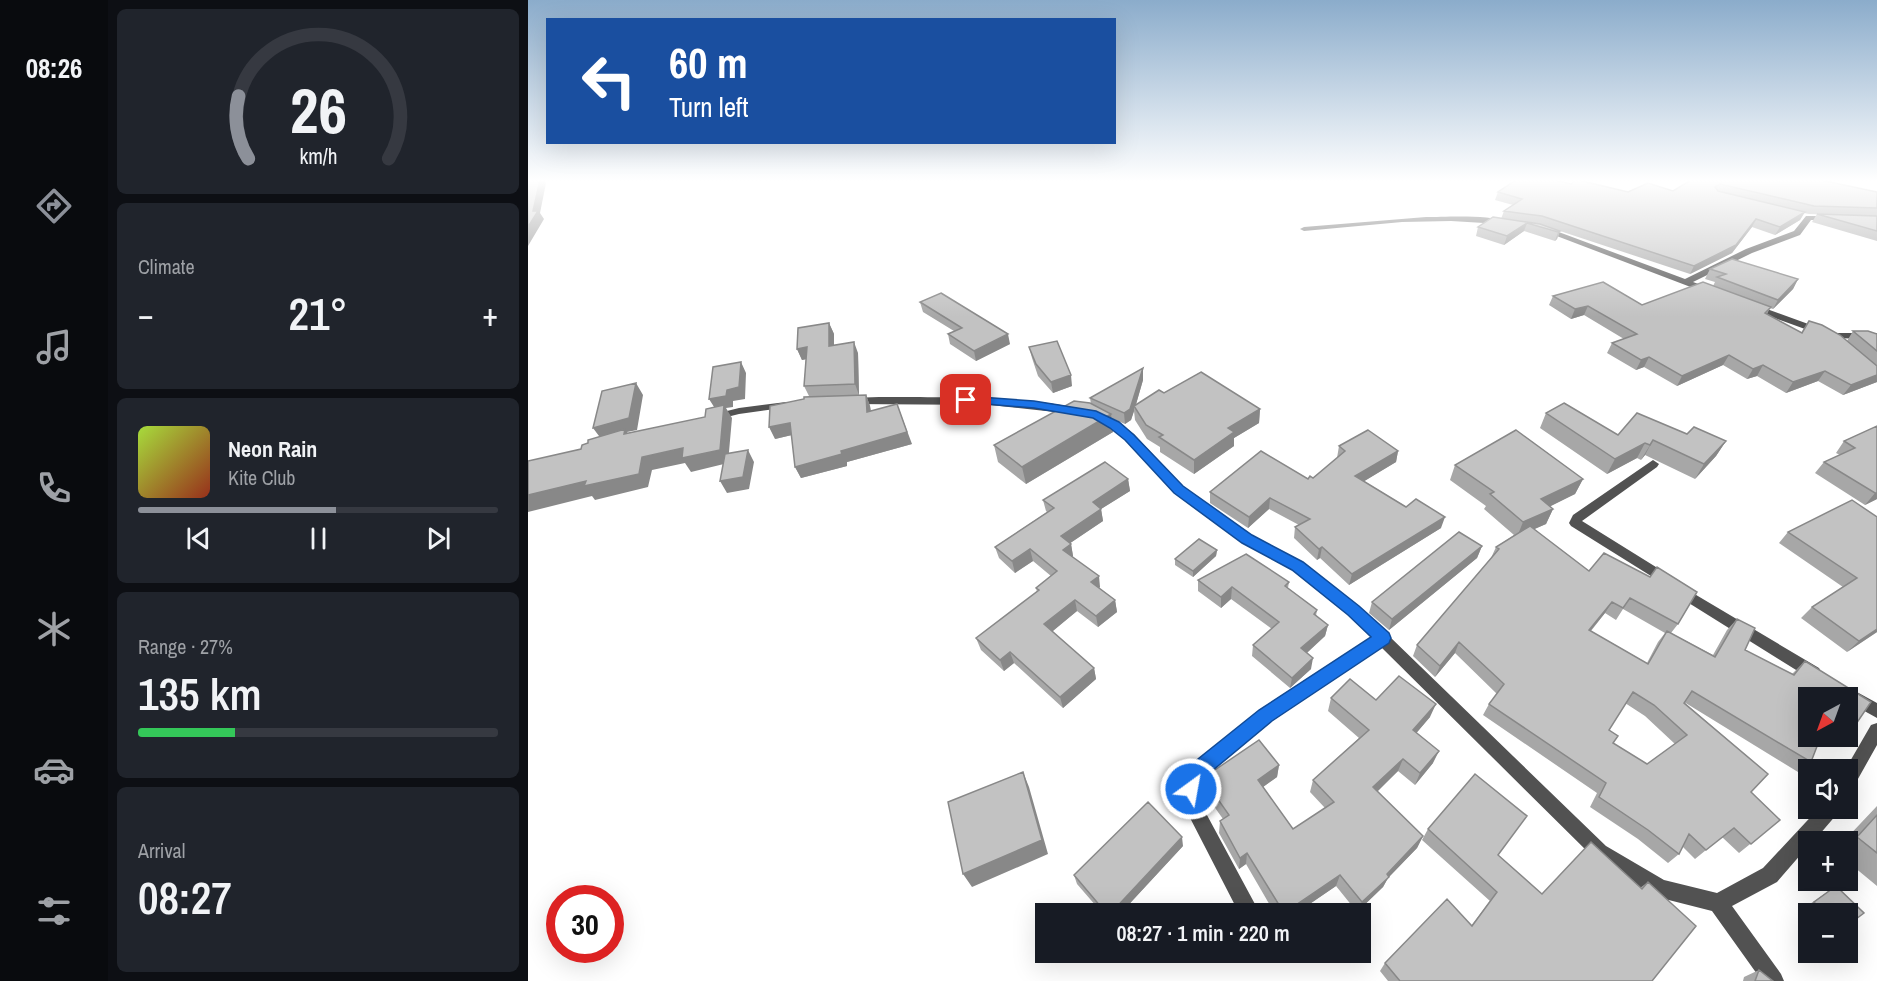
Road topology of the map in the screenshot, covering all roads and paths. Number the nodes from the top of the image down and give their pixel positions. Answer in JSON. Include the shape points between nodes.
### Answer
{"nodes":[{"id":1,"x":1332,"y":226,"type":"edge"},
{"id":2,"x":1801,"y":226,"type":"edge"},
{"id":3,"x":1539,"y":228,"type":"edge"},
{"id":4,"x":1304,"y":229,"type":"dead end"},
{"id":5,"x":1686,"y":282,"type":"junction"},
{"id":6,"x":1719,"y":294,"type":"edge"},
{"id":7,"x":1741,"y":303,"type":"edge"},
{"id":8,"x":1830,"y":336,"type":"junction"},
{"id":9,"x":1877,"y":336,"type":"edge"},
{"id":10,"x":1845,"y":349,"type":"edge"},
{"id":11,"x":837,"y":401,"type":"edge"},
{"id":12,"x":804,"y":404,"type":"edge"},
{"id":13,"x":706,"y":419,"type":"edge"},
{"id":14,"x":1653,"y":464,"type":"dead end"},
{"id":15,"x":1383,"y":638,"type":"junction"},
{"id":16,"x":1826,"y":681,"type":"edge"},
{"id":17,"x":1858,"y":700,"type":"edge"},
{"id":18,"x":1877,"y":711,"type":"edge"},
{"id":19,"x":1877,"y":730,"type":"edge"},
{"id":20,"x":1858,"y":763,"type":"edge"},
{"id":21,"x":1821,"y":819,"type":"edge"},
{"id":22,"x":1244,"y":903,"type":"edge"},
{"id":23,"x":1718,"y":903,"type":"junction"},
{"id":24,"x":1774,"y":981,"type":"edge"}],
"edges":[{"from":1,"to":4,"type":"street"},
{"from":2,"to":5,"type":"street","via":[[1797,233]]},
{"from":3,"to":5,"type":"street"},
{"from":5,"to":6,"type":"street"},
{"from":7,"to":8,"type":"street"},
{"from":8,"to":9,"type":"street"},
{"from":8,"to":10,"type":"street"},
{"from":11,"to":15,"type":"street","via":[[966,400],[1096,415],[1130,437],[1178,489],[1247,539],[1298,566]]},
{"from":12,"to":13,"type":"street"},
{"from":14,"to":16,"type":"street","via":[[1575,523]]},
{"from":15,"to":22,"type":"street","via":[[1266,716],[1200,770],[1191,789],[1193,806]]},
{"from":15,"to":23,"type":"street","via":[[1600,852],[1660,889]]},
{"from":17,"to":18,"type":"street"},
{"from":19,"to":20,"type":"street"},
{"from":21,"to":23,"type":"street","via":[[1770,875]]},
{"from":23,"to":24,"type":"street"}]}
